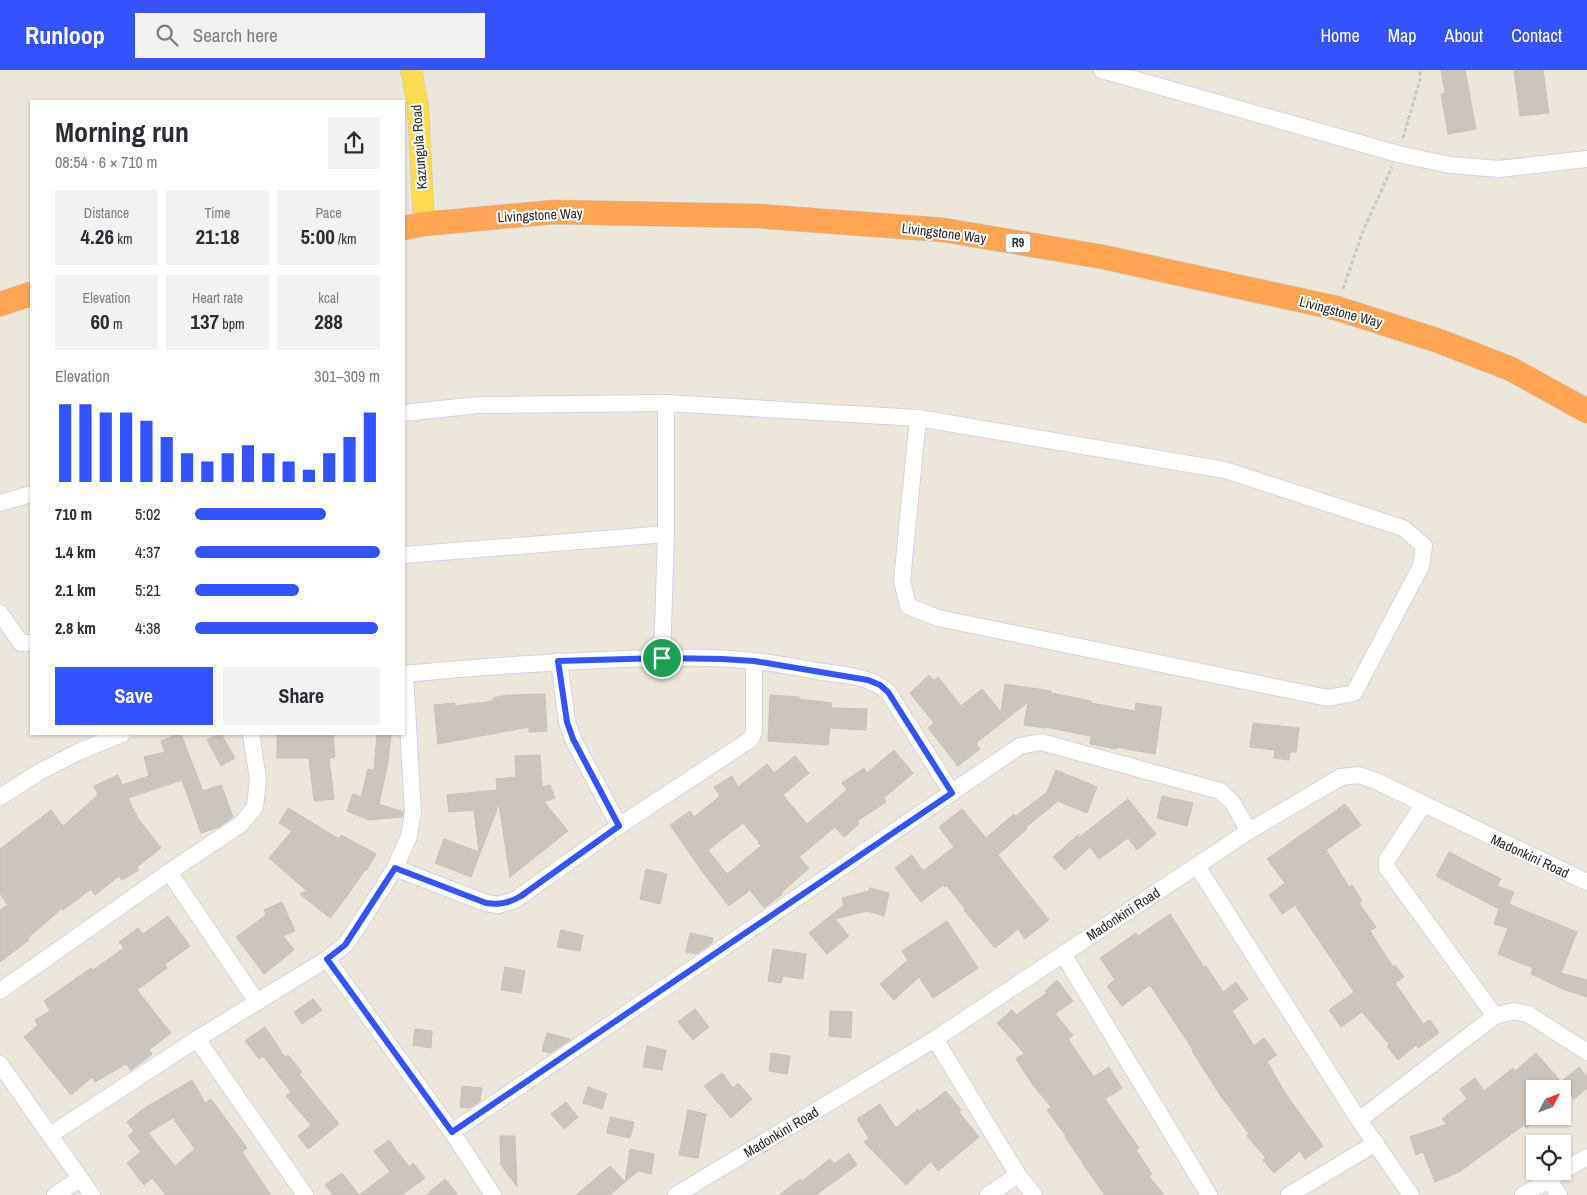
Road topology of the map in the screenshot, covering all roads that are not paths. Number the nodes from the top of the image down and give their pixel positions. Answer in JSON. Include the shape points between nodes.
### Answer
{"nodes":[{"id":1,"x":412,"y":70,"type":"edge"},
{"id":2,"x":1102,"y":70,"type":"edge"},
{"id":3,"x":1587,"y":159,"type":"edge"},
{"id":4,"x":414,"y":226,"type":"edge"},
{"id":5,"x":30,"y":294,"type":"edge"},
{"id":6,"x":0,"y":304,"type":"edge"},
{"id":7,"x":666,"y":403,"type":"junction"},
{"id":8,"x":1587,"y":411,"type":"edge"},
{"id":9,"x":405,"y":413,"type":"edge"},
{"id":10,"x":918,"y":418,"type":"junction"},
{"id":11,"x":30,"y":494,"type":"edge"},
{"id":12,"x":0,"y":503,"type":"edge"},
{"id":13,"x":666,"y":534,"type":"junction"},
{"id":14,"x":405,"y":555,"type":"edge"},
{"id":15,"x":0,"y":613,"type":"edge"},
{"id":16,"x":30,"y":642,"type":"edge"},
{"id":17,"x":662,"y":658,"type":"junction"},
{"id":18,"x":558,"y":661,"type":"junction"},
{"id":19,"x":754,"y":661,"type":"junction"},
{"id":20,"x":405,"y":674,"type":"edge"},
{"id":21,"x":405,"y":689,"type":"edge"},
{"id":22,"x":120,"y":735,"type":"edge"},
{"id":23,"x":251,"y":735,"type":"edge"},
{"id":24,"x":952,"y":793,"type":"junction"},
{"id":25,"x":0,"y":797,"type":"edge"},
{"id":26,"x":1423,"y":805,"type":"junction"},
{"id":27,"x":619,"y":826,"type":"junction"},
{"id":28,"x":1248,"y":831,"type":"junction"},
{"id":29,"x":1197,"y":866,"type":"junction"},
{"id":30,"x":395,"y":868,"type":"junction"},
{"id":31,"x":169,"y":872,"type":"junction"},
{"id":32,"x":1587,"y":882,"type":"edge"},
{"id":33,"x":1063,"y":954,"type":"junction"},
{"id":34,"x":327,"y":959,"type":"junction"},
{"id":35,"x":0,"y":991,"type":"edge"},
{"id":36,"x":257,"y":1002,"type":"junction"},
{"id":37,"x":1496,"y":1016,"type":"junction"},
{"id":38,"x":197,"y":1039,"type":"junction"},
{"id":39,"x":935,"y":1039,"type":"junction"},
{"id":40,"x":1587,"y":1052,"type":"edge"},
{"id":41,"x":0,"y":1064,"type":"edge"},
{"id":42,"x":1359,"y":1120,"type":"junction"},
{"id":43,"x":452,"y":1132,"type":"junction"},
{"id":44,"x":50,"y":1135,"type":"junction"},
{"id":45,"x":1376,"y":1143,"type":"junction"},
{"id":46,"x":1587,"y":1157,"type":"edge"},
{"id":47,"x":1018,"y":1175,"type":"junction"},
{"id":48,"x":80,"y":1179,"type":"junction"},
{"id":49,"x":1549,"y":1181,"type":"junction"},
{"id":50,"x":55,"y":1195,"type":"edge"},
{"id":51,"x":92,"y":1195,"type":"edge"},
{"id":52,"x":305,"y":1195,"type":"edge"},
{"id":53,"x":493,"y":1195,"type":"edge"},
{"id":54,"x":676,"y":1195,"type":"edge"},
{"id":55,"x":988,"y":1195,"type":"edge"},
{"id":56,"x":1034,"y":1195,"type":"edge"},
{"id":57,"x":1209,"y":1195,"type":"edge"},
{"id":58,"x":1289,"y":1195,"type":"edge"},
{"id":59,"x":1411,"y":1195,"type":"edge"},
{"id":60,"x":1523,"y":1195,"type":"edge"},
{"id":61,"x":1559,"y":1195,"type":"edge"}],
"edges":[{"from":1,"to":4,"type":"main road","name":"Kazungula Road","via":[[418,106]]},
{"from":2,"to":3,"type":"street","via":[[1398,154],[1450,165],[1499,169]]},
{"from":4,"to":8,"type":"highway","name":"Livingstone Way","number":"R9","via":[[554,212],[757,216],[944,230],[1103,257],[1336,308],[1439,341],[1510,369]]},
{"from":5,"to":6,"type":"highway"},
{"from":7,"to":9,"type":"street","via":[[478,405]]},
{"from":7,"to":10,"type":"street"},
{"from":7,"to":13,"type":"street"},
{"from":10,"to":10,"type":"street","via":[[1225,470],[1403,528],[1424,546],[1421,566],[1354,693],[1328,698],[938,618],[908,606],[902,581]]},
{"from":11,"to":12,"type":"street"},
{"from":13,"to":14,"type":"street"},
{"from":13,"to":17,"type":"street"},
{"from":15,"to":16,"type":"street","via":[[21,643]]},
{"from":17,"to":18,"type":"street"},
{"from":17,"to":19,"type":"street"},
{"from":18,"to":20,"type":"street"},
{"from":18,"to":27,"type":"street","via":[[567,722],[573,739]]},
{"from":19,"to":24,"type":"street","via":[[859,677],[880,685]]},
{"from":19,"to":27,"type":"street","via":[[752,736]]},
{"from":21,"to":30,"type":"street","via":[[413,812],[409,836]]},
{"from":22,"to":25,"type":"street","via":[[41,771]]},
{"from":23,"to":31,"type":"street","via":[[258,779],[255,807],[241,824]]},
{"from":24,"to":28,"type":"street","via":[[1020,746],[1041,742],[1220,791],[1232,802]]},
{"from":24,"to":43,"type":"street"},
{"from":26,"to":28,"type":"street","name":"Madonkini Road","via":[[1378,782],[1359,776],[1341,777]]},
{"from":26,"to":32,"type":"street","name":"Madonkini Road"},
{"from":26,"to":37,"type":"street","via":[[1387,860],[1387,868]]},
{"from":27,"to":30,"type":"street","via":[[515,900],[498,905]]},
{"from":28,"to":29,"type":"street","name":"Madonkini Road"},
{"from":29,"to":33,"type":"street","name":"Madonkini Road"},
{"from":29,"to":42,"type":"street"},
{"from":30,"to":34,"type":"street","via":[[345,945]]},
{"from":31,"to":35,"type":"street"},
{"from":31,"to":36,"type":"street"},
{"from":33,"to":39,"type":"street","name":"Madonkini Road"},
{"from":33,"to":57,"type":"street"},
{"from":34,"to":36,"type":"street"},
{"from":34,"to":43,"type":"street"},
{"from":36,"to":38,"type":"street"},
{"from":37,"to":40,"type":"street","via":[[1514,1011],[1528,1014]]},
{"from":37,"to":42,"type":"street"},
{"from":38,"to":44,"type":"street"},
{"from":38,"to":52,"type":"street"},
{"from":39,"to":47,"type":"street"},
{"from":39,"to":54,"type":"street","name":"Madonkini Road"},
{"from":41,"to":44,"type":"street"},
{"from":42,"to":45,"type":"street"},
{"from":43,"to":53,"type":"street"},
{"from":44,"to":48,"type":"street"},
{"from":45,"to":58,"type":"street"},
{"from":45,"to":59,"type":"street"},
{"from":46,"to":49,"type":"street"},
{"from":47,"to":55,"type":"street"},
{"from":47,"to":56,"type":"street"},
{"from":48,"to":50,"type":"street"},
{"from":48,"to":51,"type":"street"},
{"from":49,"to":60,"type":"street"},
{"from":49,"to":61,"type":"street"}]}
